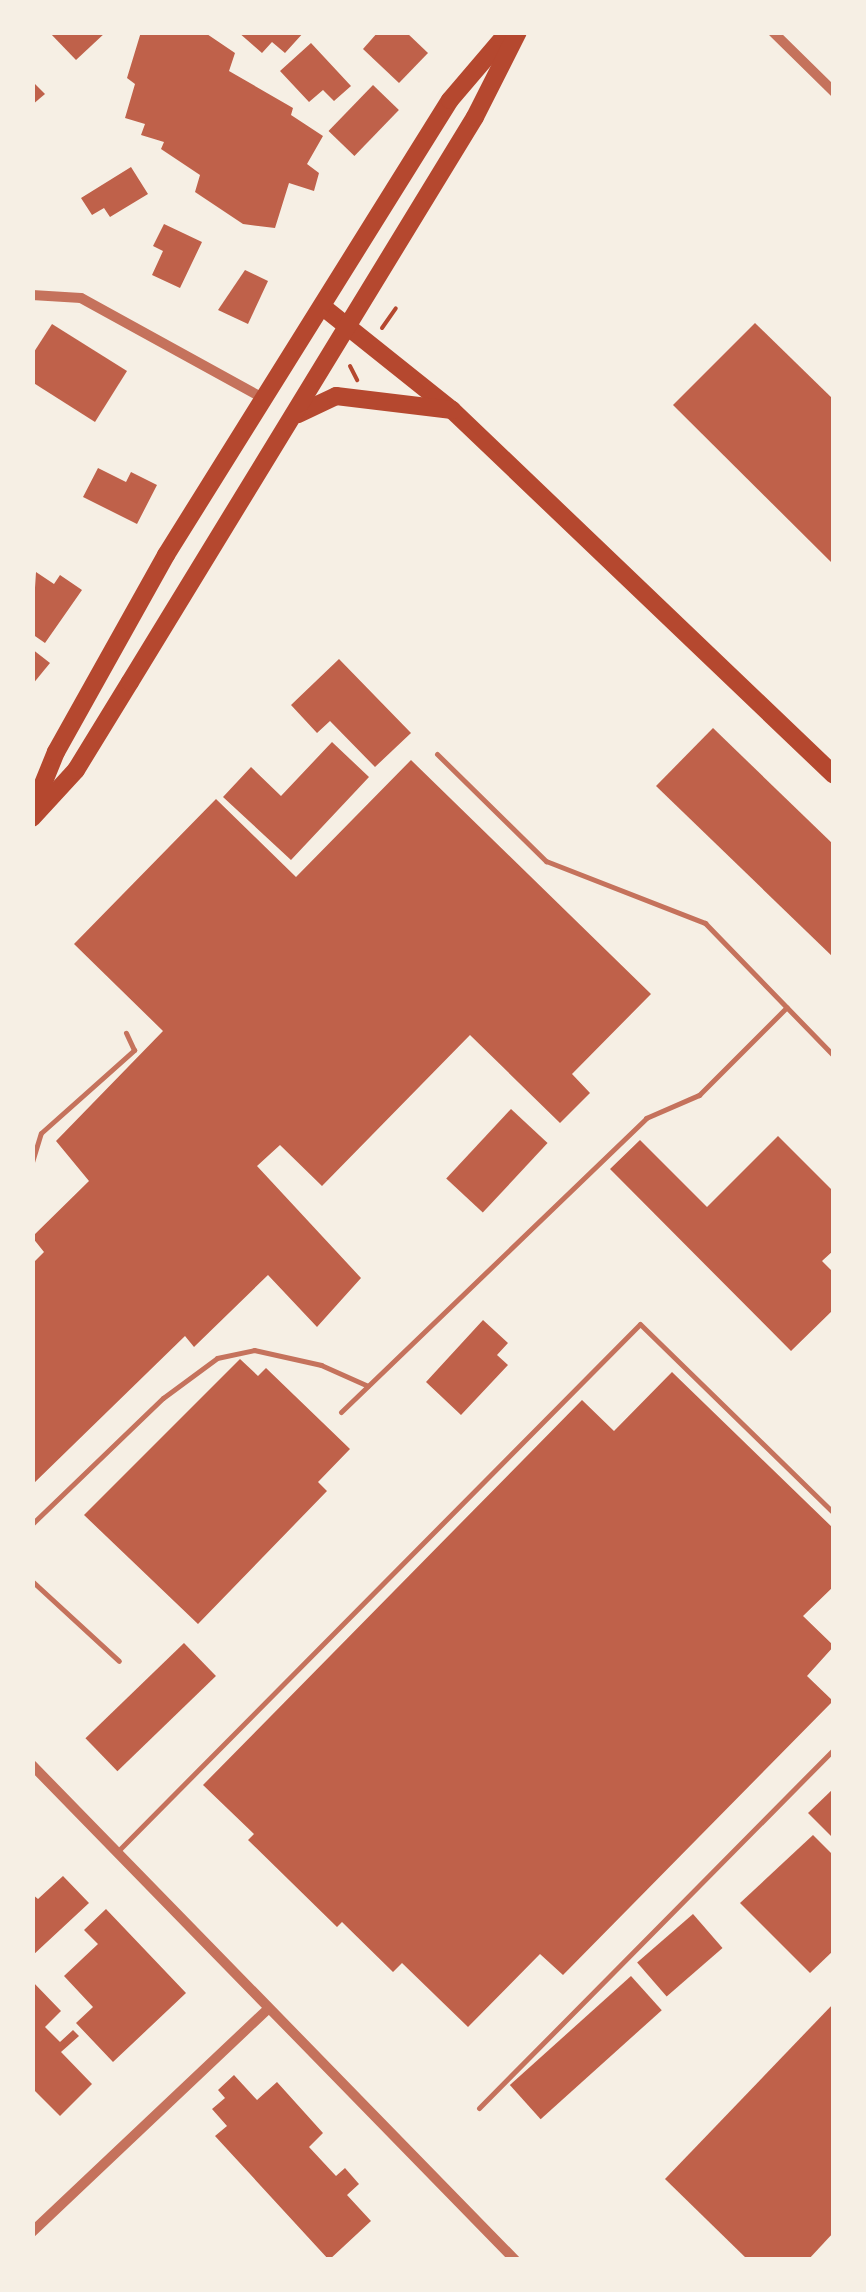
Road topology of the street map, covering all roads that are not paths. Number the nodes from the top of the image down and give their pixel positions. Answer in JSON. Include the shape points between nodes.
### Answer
{"nodes":[{"id":1,"x":508,"y":32,"type":"edge"},
{"id":2,"x":518,"y":32,"type":"edge"},
{"id":3,"x":773,"y":32,"type":"edge"},
{"id":4,"x":834,"y":92,"type":"edge"},
{"id":5,"x":32,"y":295,"type":"edge"},
{"id":6,"x":323,"y":307,"type":"junction"},
{"id":7,"x":350,"y":324,"type":"junction"},
{"id":8,"x":266,"y":400,"type":"junction"},
{"id":9,"x":452,"y":410,"type":"junction"},
{"id":10,"x":292,"y":418,"type":"junction"},
{"id":11,"x":436,"y":754,"type":"dead end"},
{"id":12,"x":834,"y":775,"type":"edge"},
{"id":13,"x":32,"y":810,"type":"edge"},
{"id":14,"x":32,"y":818,"type":"edge"},
{"id":15,"x":787,"y":1007,"type":"junction"},
{"id":16,"x":126,"y":1033,"type":"dead end"},
{"id":17,"x":834,"y":1056,"type":"edge"},
{"id":18,"x":32,"y":1162,"type":"edge"},
{"id":19,"x":368,"y":1386,"type":"junction"},
{"id":20,"x":341,"y":1412,"type":"dead end"},
{"id":21,"x":833,"y":1512,"type":"edge"},
{"id":22,"x":32,"y":1524,"type":"edge"},
{"id":23,"x":32,"y":1581,"type":"edge"},
{"id":24,"x":119,"y":1661,"type":"dead end"},
{"id":25,"x":834,"y":1749,"type":"edge"},
{"id":26,"x":32,"y":1764,"type":"edge"},
{"id":27,"x":117,"y":1852,"type":"junction"},
{"id":28,"x":268,"y":2010,"type":"junction"},
{"id":29,"x":479,"y":2108,"type":"dead end"},
{"id":30,"x":32,"y":2232,"type":"edge"},
{"id":31,"x":515,"y":2260,"type":"edge"}],
"edges":[{"from":1,"to":6,"type":"main road","via":[[450,100]]},
{"from":2,"to":7,"type":"main road"},
{"from":3,"to":4,"type":"street"},
{"from":5,"to":8,"type":"street","via":[[81,298]]},
{"from":6,"to":7,"type":"main road"},
{"from":6,"to":8,"type":"main road"},
{"from":7,"to":9,"type":"main road"},
{"from":7,"to":10,"type":"main road"},
{"from":8,"to":13,"type":"main road","via":[[166,555],[56,752]]},
{"from":9,"to":10,"type":"main road","via":[[336,396]]},
{"from":9,"to":12,"type":"main road"},
{"from":10,"to":14,"type":"main road","via":[[76,770]]},
{"from":11,"to":15,"type":"lane","via":[[546,860],[705,923]]},
{"from":15,"to":17,"type":"lane"},
{"from":15,"to":19,"type":"lane","via":[[700,1095],[646,1118]]},
{"from":16,"to":18,"type":"lane","via":[[134,1050],[41,1133]]},
{"from":19,"to":20,"type":"lane"},
{"from":19,"to":22,"type":"lane","via":[[321,1365],[254,1350],[217,1358],[163,1398]]},
{"from":21,"to":27,"type":"lane","via":[[640,1324]]},
{"from":23,"to":24,"type":"lane"},
{"from":25,"to":29,"type":"lane"},
{"from":26,"to":27,"type":"street"},
{"from":27,"to":28,"type":"street"},
{"from":28,"to":30,"type":"street"},
{"from":28,"to":31,"type":"street"}]}
